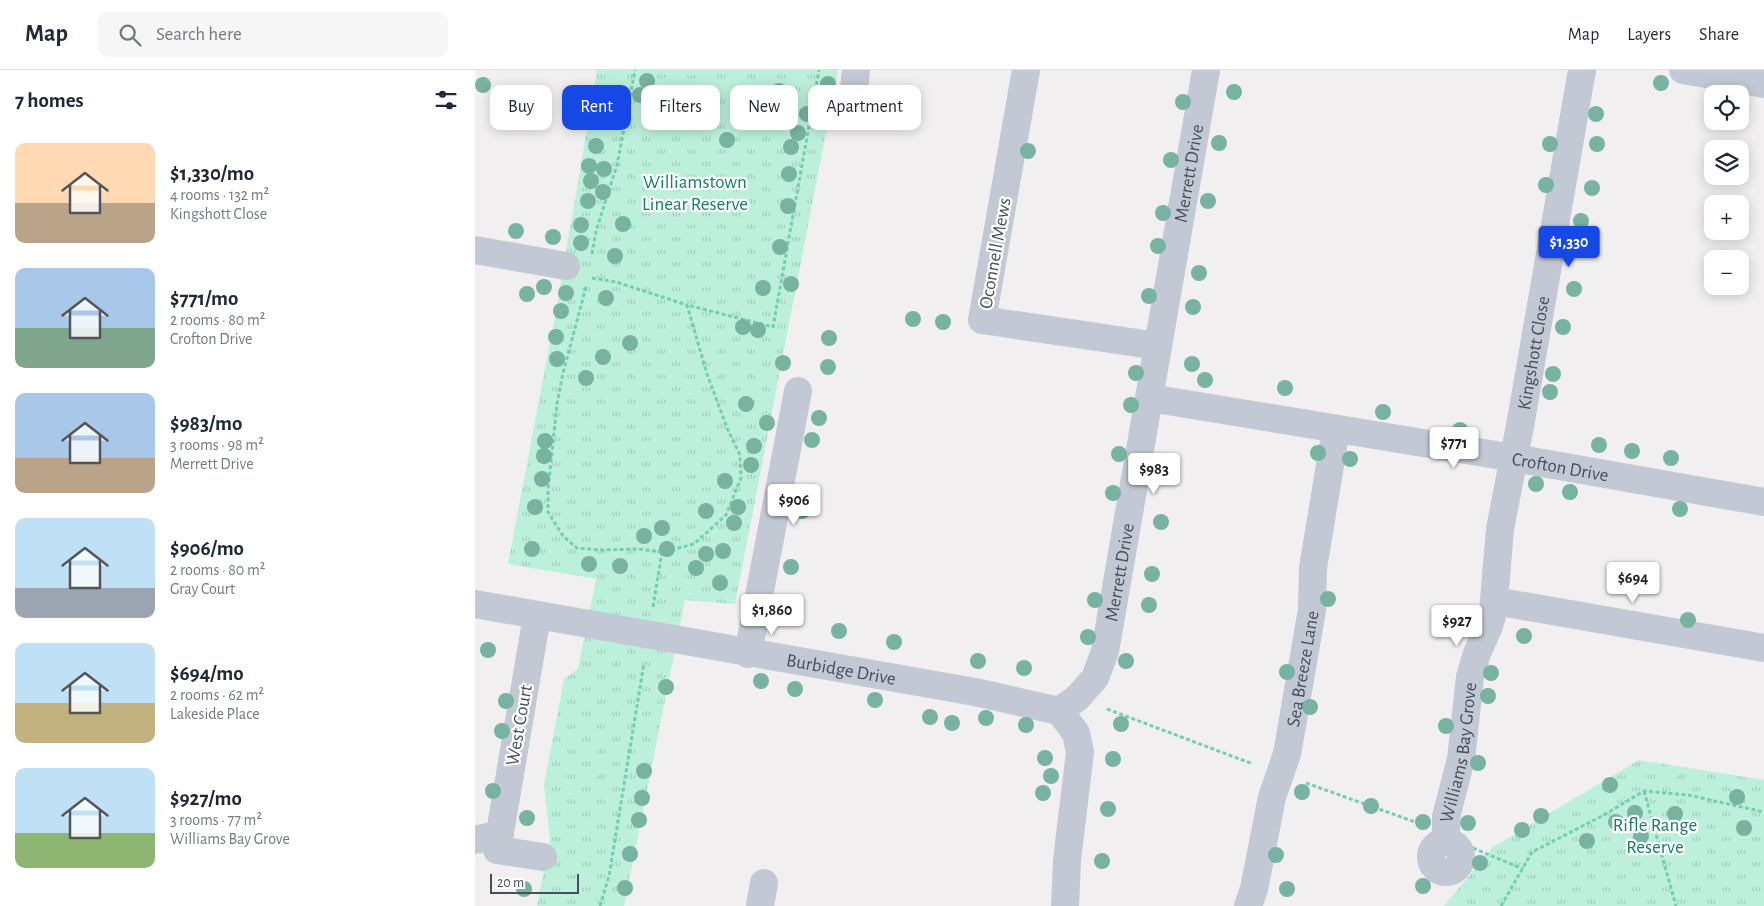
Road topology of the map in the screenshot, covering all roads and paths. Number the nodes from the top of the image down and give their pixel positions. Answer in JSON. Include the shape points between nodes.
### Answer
{"nodes":[{"id":1,"x":635,"y":70,"type":"edge"},
{"id":2,"x":819,"y":70,"type":"edge"},
{"id":3,"x":857,"y":70,"type":"edge"},
{"id":4,"x":1026,"y":70,"type":"edge"},
{"id":5,"x":1206,"y":70,"type":"edge"},
{"id":6,"x":1582,"y":70,"type":"edge"},
{"id":7,"x":1683,"y":70,"type":"edge"},
{"id":8,"x":1764,"y":84,"type":"edge"},
{"id":9,"x":855,"y":85,"type":"edge"},
{"id":10,"x":475,"y":250,"type":"edge"},
{"id":11,"x":582,"y":267,"type":"junction"},
{"id":12,"x":586,"y":287,"type":"dead end"},
{"id":13,"x":687,"y":305,"type":"junction"},
{"id":14,"x":1158,"y":346,"type":"junction"},
{"id":15,"x":798,"y":391,"type":"dead end"},
{"id":16,"x":1150,"y":398,"type":"junction"},
{"id":17,"x":1336,"y":429,"type":"junction"},
{"id":18,"x":1514,"y":458,"type":"junction"},
{"id":19,"x":1764,"y":502,"type":"edge"},
{"id":20,"x":662,"y":552,"type":"junction"},
{"id":21,"x":1495,"y":601,"type":"junction"},
{"id":22,"x":475,"y":604,"type":"edge"},
{"id":23,"x":537,"y":616,"type":"junction"},
{"id":24,"x":649,"y":635,"type":"junction"},
{"id":25,"x":1764,"y":648,"type":"edge"},
{"id":26,"x":748,"y":654,"type":"junction"},
{"id":27,"x":1104,"y":708,"type":"dead end"},
{"id":28,"x":1059,"y":711,"type":"junction"},
{"id":29,"x":1281,"y":774,"type":"junction"},
{"id":30,"x":1644,"y":791,"type":"junction"},
{"id":31,"x":1764,"y":812,"type":"edge"},
{"id":32,"x":487,"y":837,"type":"edge"},
{"id":33,"x":1446,"y":837,"type":"junction"},
{"id":34,"x":543,"y":857,"type":"dead end"},
{"id":35,"x":1523,"y":869,"type":"junction"},
{"id":36,"x":600,"y":906,"type":"edge"},
{"id":37,"x":1065,"y":906,"type":"edge"},
{"id":38,"x":1248,"y":906,"type":"edge"},
{"id":39,"x":1501,"y":906,"type":"edge"},
{"id":40,"x":1676,"y":906,"type":"edge"}],
"edges":[{"from":1,"to":11,"type":"path","via":[[617,164]]},
{"from":2,"to":13,"type":"path","via":[[773,327]]},
{"from":3,"to":9,"type":"street"},
{"from":4,"to":14,"type":"street","name":"Oconnell Mews","via":[[982,320]]},
{"from":5,"to":14,"type":"street","name":"Merrett Drive"},
{"from":6,"to":18,"type":"street","name":"Kingshott Close"},
{"from":7,"to":8,"type":"street"},
{"from":10,"to":11,"type":"street"},
{"from":11,"to":13,"type":"path","via":[[616,282]]},
{"from":12,"to":20,"type":"path","via":[[557,404],[548,512],[563,536],[577,548]]},
{"from":13,"to":20,"type":"path","via":[[707,374],[740,455],[741,478],[726,515],[694,544]]},
{"from":14,"to":16,"type":"street","name":"Merrett Drive"},
{"from":15,"to":26,"type":"street"},
{"from":16,"to":17,"type":"street","name":"Crofton Drive"},
{"from":16,"to":28,"type":"street","name":"Merrett Drive","via":[[1105,651],[1095,678],[1077,698]]},
{"from":17,"to":18,"type":"street","name":"Crofton Drive"},
{"from":17,"to":29,"type":"street","name":"Sea Breeze Lane","via":[[1313,568],[1311,610]]},
{"from":18,"to":19,"type":"street","name":"Crofton Drive"},
{"from":18,"to":21,"type":"street","name":"Williams Bay Grove","via":[[1500,529]]},
{"from":20,"to":24,"type":"path"},
{"from":21,"to":25,"type":"street"},
{"from":21,"to":33,"type":"street","name":"Williams Bay Grove","via":[[1471,677],[1461,760],[1447,814]]},
{"from":22,"to":23,"type":"street","name":"Burbidge Drive"},
{"from":23,"to":24,"type":"street","name":"Burbidge Drive"},
{"from":23,"to":32,"type":"street","name":"West Court"},
{"from":24,"to":26,"type":"street","name":"Burbidge Drive"},
{"from":24,"to":36,"type":"path","via":[[609,876]]},
{"from":26,"to":28,"type":"street","name":"Burbidge Drive","via":[[975,692]]},
{"from":27,"to":29,"type":"path"},
{"from":28,"to":37,"type":"street","via":[[1076,733],[1080,752]]},
{"from":29,"to":33,"type":"path"},
{"from":29,"to":38,"type":"street","name":"Sea Breeze Lane","via":[[1272,797]]},
{"from":30,"to":31,"type":"path","via":[[1688,795]]},
{"from":30,"to":35,"type":"path","via":[[1533,852]]},
{"from":30,"to":40,"type":"path"},
{"from":32,"to":34,"type":"street","name":"West Court","via":[[497,850]]},
{"from":33,"to":35,"type":"path"},
{"from":35,"to":39,"type":"path"}]}
